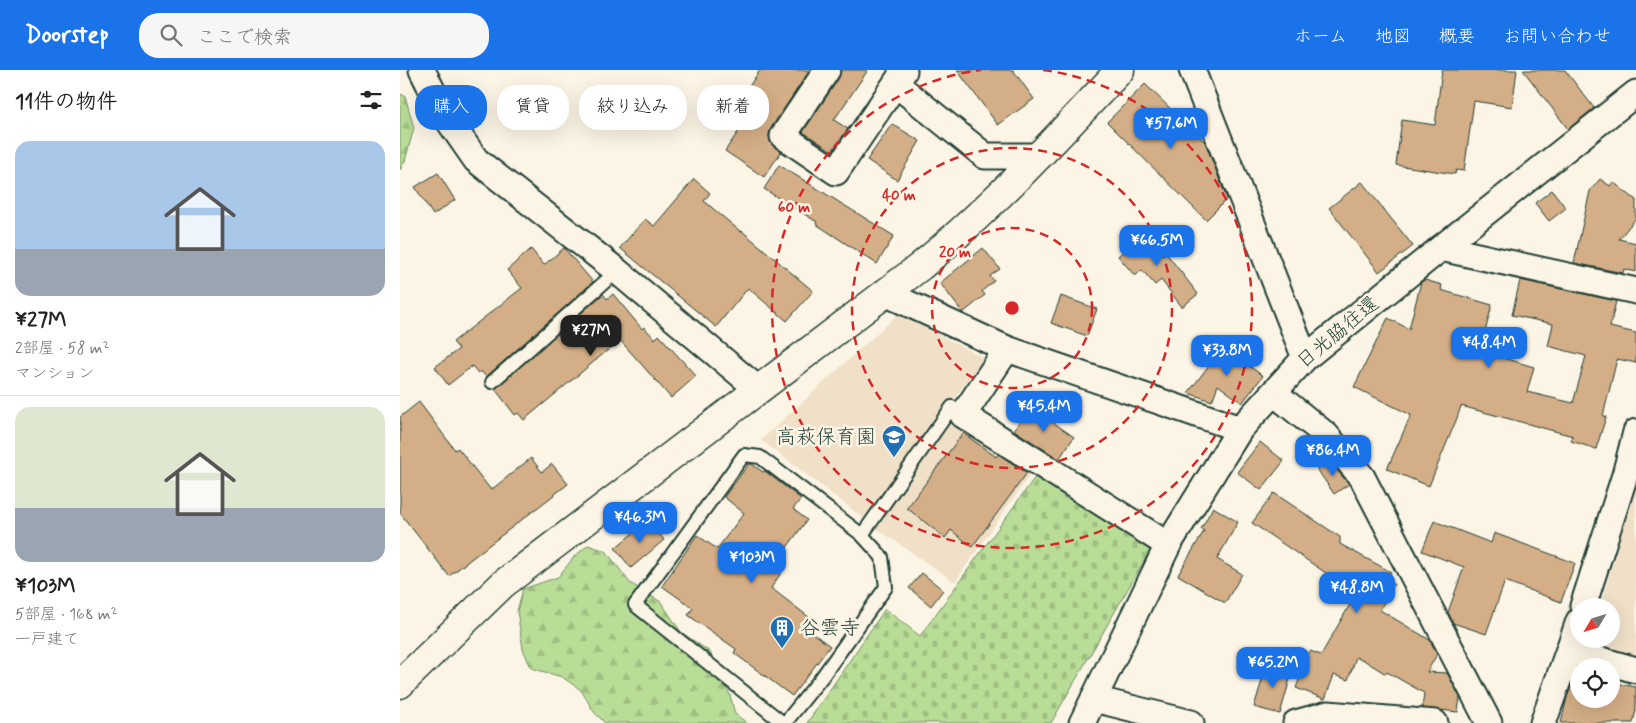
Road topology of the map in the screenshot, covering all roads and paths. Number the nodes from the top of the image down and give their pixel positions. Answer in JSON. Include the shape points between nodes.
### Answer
{"nodes":[{"id":1,"x":422,"y":70,"type":"edge"},
{"id":2,"x":827,"y":70,"type":"edge"},
{"id":3,"x":1120,"y":70,"type":"edge"},
{"id":4,"x":1192,"y":70,"type":"edge"},
{"id":5,"x":899,"y":77,"type":"edge"},
{"id":6,"x":1636,"y":93,"type":"edge"},
{"id":7,"x":1040,"y":156,"type":"junction"},
{"id":8,"x":1441,"y":248,"type":"junction"},
{"id":9,"x":617,"y":271,"type":"junction"},
{"id":10,"x":1636,"y":291,"type":"edge"},
{"id":11,"x":885,"y":293,"type":"junction"},
{"id":12,"x":1007,"y":349,"type":"junction"},
{"id":13,"x":1305,"y":358,"type":"junction"},
{"id":14,"x":492,"y":382,"type":"dead end"},
{"id":15,"x":759,"y":390,"type":"junction"},
{"id":16,"x":1274,"y":392,"type":"junction"},
{"id":17,"x":963,"y":415,"type":"junction"},
{"id":18,"x":1240,"y":429,"type":"junction"},
{"id":19,"x":1636,"y":432,"type":"edge"},
{"id":20,"x":862,"y":535,"type":"junction"},
{"id":21,"x":1168,"y":545,"type":"junction"},
{"id":22,"x":1586,"y":598,"type":"edge"},
{"id":23,"x":1570,"y":648,"type":"edge"},
{"id":24,"x":1569,"y":651,"type":"junction"},
{"id":25,"x":1636,"y":670,"type":"edge"},
{"id":26,"x":400,"y":684,"type":"edge"},
{"id":27,"x":1094,"y":699,"type":"junction"},
{"id":28,"x":784,"y":723,"type":"edge"},
{"id":29,"x":1082,"y":723,"type":"edge"},
{"id":30,"x":1191,"y":723,"type":"edge"},
{"id":31,"x":1296,"y":723,"type":"edge"},
{"id":32,"x":1435,"y":723,"type":"edge"},
{"id":33,"x":1489,"y":723,"type":"edge"},
{"id":34,"x":1543,"y":723,"type":"edge"}],
"edges":[{"from":1,"to":9,"type":"street","via":[[444,114],[476,160]]},
{"from":2,"to":5,"type":"street","via":[[782,136],[836,172]]},
{"from":3,"to":7,"type":"street"},
{"from":4,"to":13,"type":"street"},
{"from":5,"to":7,"type":"street","via":[[985,156]]},
{"from":6,"to":8,"type":"street","name":"日光脇往還"},
{"from":7,"to":11,"type":"street","via":[[957,236]]},
{"from":8,"to":10,"type":"street"},
{"from":8,"to":13,"type":"street","name":"日光脇往還"},
{"from":9,"to":14,"type":"lane"},
{"from":9,"to":15,"type":"street"},
{"from":11,"to":12,"type":"street"},
{"from":11,"to":15,"type":"street"},
{"from":12,"to":17,"type":"street"},
{"from":12,"to":18,"type":"street"},
{"from":13,"to":16,"type":"street","name":"日光脇往還"},
{"from":15,"to":26,"type":"street","via":[[503,584]]},
{"from":16,"to":18,"type":"street","name":"日光脇往還"},
{"from":16,"to":33,"type":"street","via":[[1326,435],[1362,477]]},
{"from":17,"to":20,"type":"lane","via":[[952,407]]},
{"from":17,"to":21,"type":"street"},
{"from":18,"to":21,"type":"street","name":"日光脇往還"},
{"from":19,"to":22,"type":"street"},
{"from":20,"to":28,"type":"lane","via":[[882,557],[886,587],[822,677]]},
{"from":20,"to":28,"type":"lane","via":[[760,457],[744,455],[636,605]]},
{"from":21,"to":27,"type":"street","name":"日光脇往還"},
{"from":23,"to":24,"type":"street"},
{"from":24,"to":25,"type":"street"},
{"from":24,"to":34,"type":"street"},
{"from":27,"to":29,"type":"street","name":"日光脇往還"},
{"from":27,"to":30,"type":"street"},
{"from":31,"to":32,"type":"street","via":[[1328,714]]}]}
